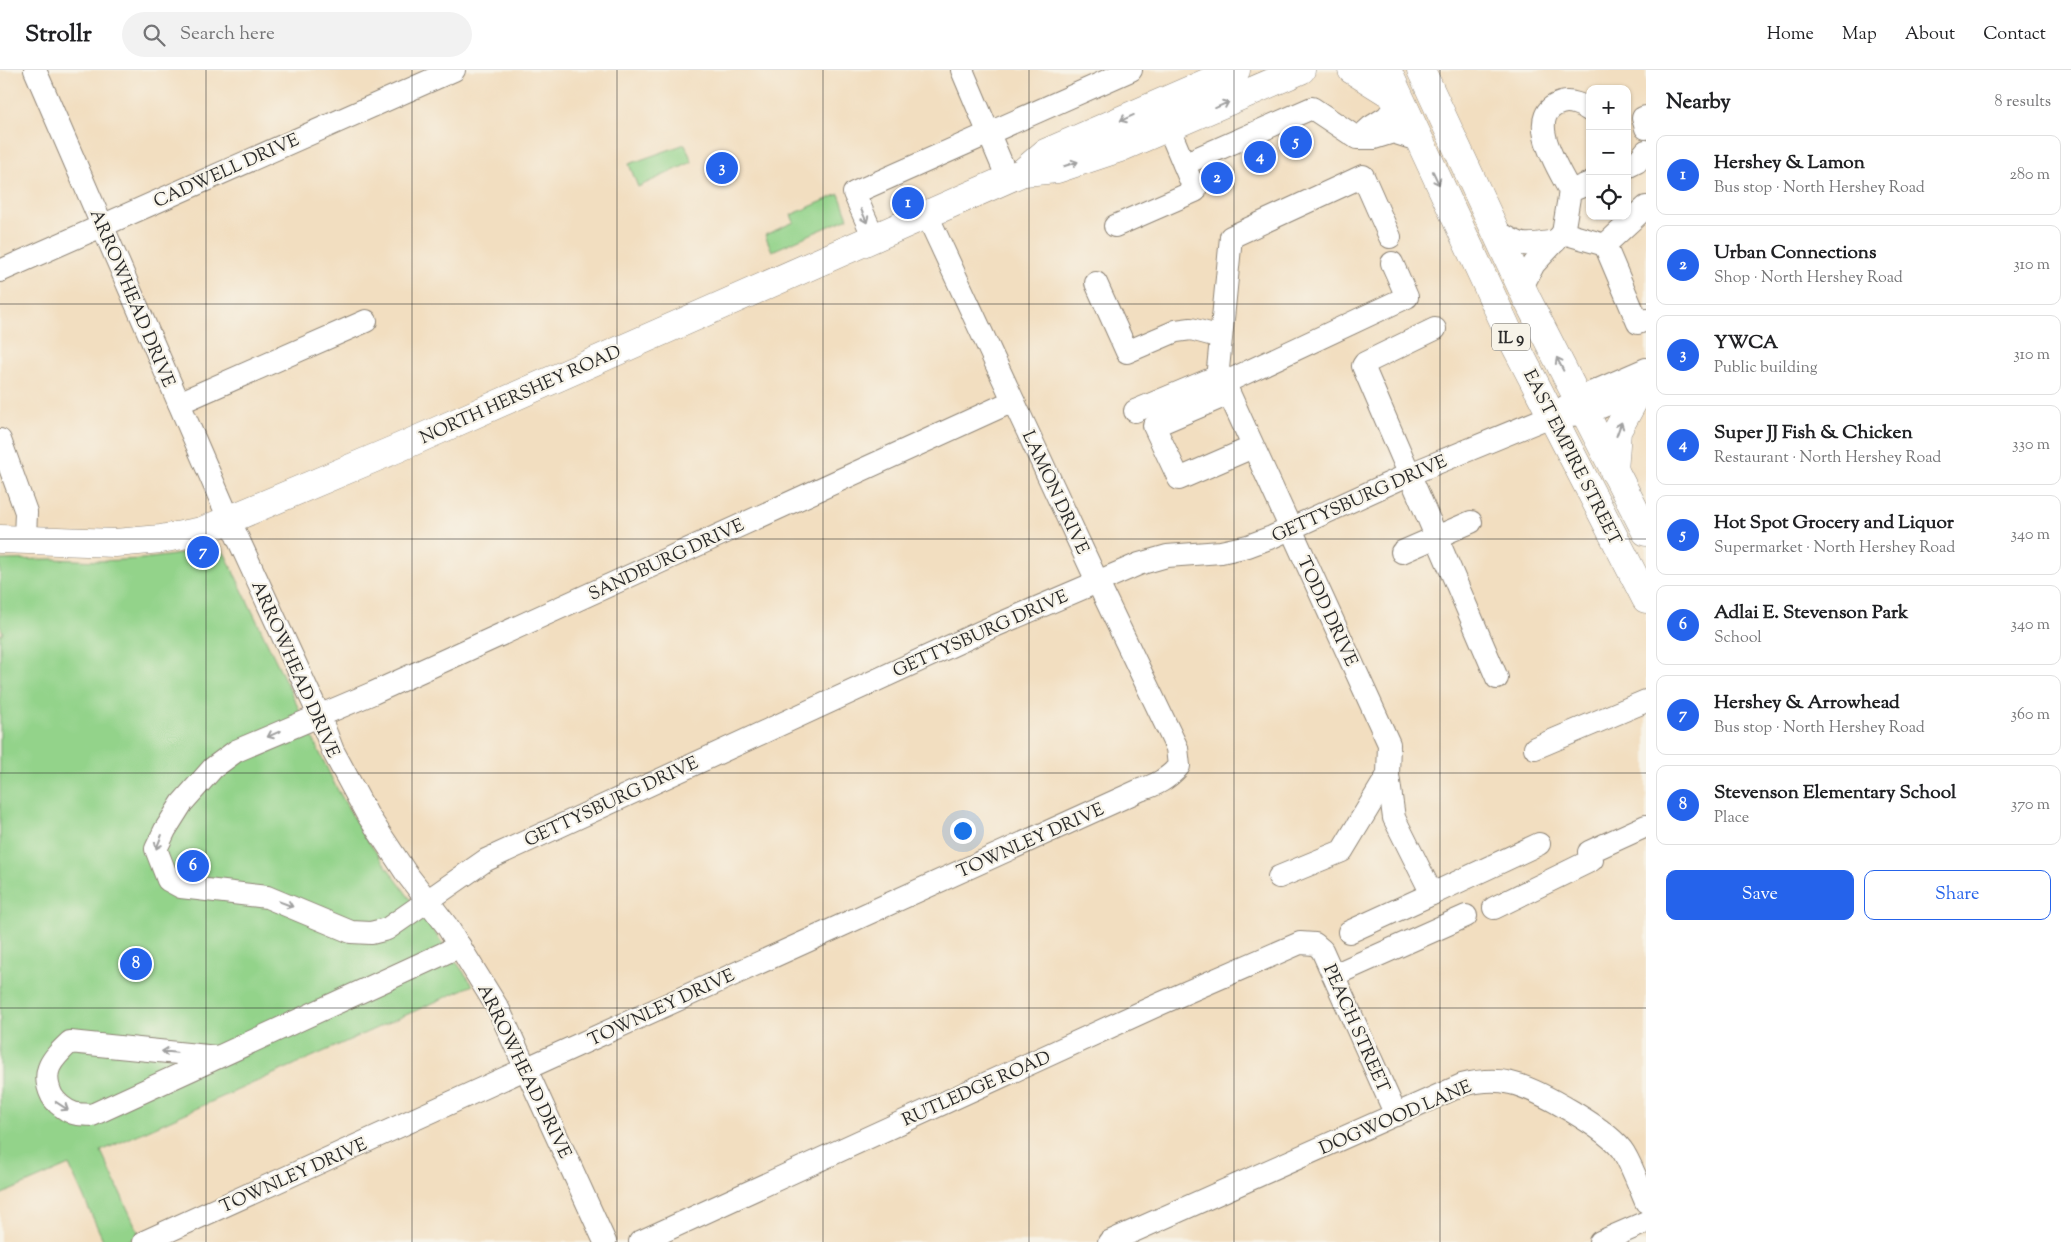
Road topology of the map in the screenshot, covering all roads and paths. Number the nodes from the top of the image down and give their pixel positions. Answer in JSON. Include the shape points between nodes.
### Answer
{"nodes":[{"id":1,"x":35,"y":70,"type":"edge"},
{"id":2,"x":454,"y":70,"type":"edge"},
{"id":3,"x":962,"y":70,"type":"edge"},
{"id":4,"x":1131,"y":70,"type":"edge"},
{"id":5,"x":1236,"y":70,"type":"edge"},
{"id":6,"x":1301,"y":70,"type":"edge"},
{"id":7,"x":1352,"y":70,"type":"edge"},
{"id":8,"x":1387,"y":70,"type":"edge"},
{"id":9,"x":1427,"y":76,"type":"edge"},
{"id":10,"x":1096,"y":77,"type":"edge"},
{"id":11,"x":1400,"y":100,"type":"junction"},
{"id":12,"x":1586,"y":109,"type":"edge"},
{"id":13,"x":1164,"y":116,"type":"junction"},
{"id":14,"x":1646,"y":117,"type":"edge"},
{"id":15,"x":1646,"y":128,"type":"edge"},
{"id":16,"x":989,"y":134,"type":"junction"},
{"id":17,"x":1359,"y":138,"type":"junction"},
{"id":18,"x":1418,"y":140,"type":"junction"},
{"id":19,"x":1646,"y":151,"type":"edge"},
{"id":20,"x":1184,"y":164,"type":"junction"},
{"id":21,"x":1631,"y":165,"type":"edge"},
{"id":22,"x":1016,"y":175,"type":"junction"},
{"id":23,"x":1580,"y":187,"type":"edge"},
{"id":24,"x":1646,"y":207,"type":"edge"},
{"id":25,"x":927,"y":215,"type":"junction"},
{"id":26,"x":102,"y":225,"type":"junction"},
{"id":27,"x":1115,"y":226,"type":"dead end"},
{"id":28,"x":1494,"y":230,"type":"junction"},
{"id":29,"x":1390,"y":237,"type":"dead end"},
{"id":30,"x":1560,"y":237,"type":"junction"},
{"id":31,"x":874,"y":238,"type":"junction"},
{"id":32,"x":1605,"y":245,"type":"junction"},
{"id":33,"x":1392,"y":263,"type":"dead end"},
{"id":34,"x":0,"y":271,"type":"edge"},
{"id":35,"x":1096,"y":283,"type":"dead end"},
{"id":36,"x":1522,"y":287,"type":"junction"},
{"id":37,"x":1646,"y":320,"type":"edge"},
{"id":38,"x":366,"y":321,"type":"dead end"},
{"id":39,"x":1435,"y":329,"type":"dead end"},
{"id":40,"x":1221,"y":338,"type":"junction"},
{"id":41,"x":1644,"y":383,"type":"edge"},
{"id":42,"x":1225,"y":384,"type":"junction"},
{"id":43,"x":1013,"y":401,"type":"junction"},
{"id":44,"x":179,"y":402,"type":"junction"},
{"id":45,"x":1581,"y":407,"type":"junction"},
{"id":46,"x":1135,"y":411,"type":"dead end"},
{"id":47,"x":1551,"y":416,"type":"junction"},
{"id":48,"x":0,"y":440,"type":"edge"},
{"id":49,"x":1253,"y":446,"type":"junction"},
{"id":50,"x":1614,"y":471,"type":"junction"},
{"id":51,"x":1410,"y":474,"type":"junction"},
{"id":52,"x":228,"y":519,"type":"junction"},
{"id":53,"x":1471,"y":522,"type":"dead end"},
{"id":54,"x":1290,"y":529,"type":"junction"},
{"id":55,"x":1646,"y":532,"type":"edge"},
{"id":56,"x":1436,"y":537,"type":"junction"},
{"id":57,"x":13,"y":538,"type":"edge"},
{"id":58,"x":1402,"y":552,"type":"dead end"},
{"id":59,"x":1097,"y":581,"type":"junction"},
{"id":60,"x":1646,"y":599,"type":"edge"},
{"id":61,"x":1497,"y":678,"type":"dead end"},
{"id":62,"x":1645,"y":694,"type":"edge"},
{"id":63,"x":319,"y":715,"type":"junction"},
{"id":64,"x":1535,"y":748,"type":"dead end"},
{"id":65,"x":1177,"y":769,"type":"joint"},
{"id":66,"x":1388,"y":776,"type":"junction"},
{"id":67,"x":1646,"y":826,"type":"edge"},
{"id":68,"x":1539,"y":844,"type":"dead end"},
{"id":69,"x":1279,"y":877,"type":"dead end"},
{"id":70,"x":1432,"y":894,"type":"junction"},
{"id":71,"x":428,"y":900,"type":"junction"},
{"id":72,"x":1494,"y":908,"type":"dead end"},
{"id":73,"x":1466,"y":916,"type":"dead end"},
{"id":74,"x":1349,"y":932,"type":"dead end"},
{"id":75,"x":1314,"y":944,"type":"joint"},
{"id":76,"x":460,"y":946,"type":"junction"},
{"id":77,"x":1334,"y":976,"type":"junction"},
{"id":78,"x":217,"y":1057,"type":"junction"},
{"id":79,"x":526,"y":1069,"type":"junction"},
{"id":80,"x":1396,"y":1115,"type":"junction"},
{"id":81,"x":1646,"y":1202,"type":"edge"},
{"id":82,"x":1646,"y":1222,"type":"edge"},
{"id":83,"x":144,"y":1242,"type":"edge"},
{"id":84,"x":605,"y":1242,"type":"edge"},
{"id":85,"x":640,"y":1242,"type":"edge"},
{"id":86,"x":1109,"y":1242,"type":"edge"},
{"id":87,"x":1600,"y":1242,"type":"edge"}],
"edges":[{"from":1,"to":26,"type":"street","name":"ARROWHEAD DRIVE"},
{"from":2,"to":26,"type":"street","name":"CADWELL DRIVE"},
{"from":3,"to":16,"type":"street"},
{"from":4,"to":10,"type":"street"},
{"from":5,"to":13,"type":"main road","name":"NORTH HERSHEY ROAD"},
{"from":13,"to":6,"type":"main road","name":"NORTH HERSHEY ROAD","one_way":true},
{"from":7,"to":11,"type":"main road"},
{"from":8,"to":11,"type":"main road","name":"EAST EMPIRE STREET","number":"IL 9"},
{"from":9,"to":28,"type":"main road","name":"EAST EMPIRE STREET","number":"IL 9"},
{"from":10,"to":16,"type":"street"},
{"from":11,"to":17,"type":"street","via":[[1387,117]]},
{"from":11,"to":18,"type":"main road","name":"EAST EMPIRE STREET","number":"IL 9"},
{"from":12,"to":23,"type":"street","via":[[1576,103],[1561,103],[1549,110],[1543,124],[1543,136]]},
{"from":13,"to":20,"type":"street"},
{"from":13,"to":22,"type":"main road","name":"NORTH HERSHEY ROAD","via":[[1120,148],[1057,169]]},
{"from":14,"to":15,"type":"street","via":[[1643,118]]},
{"from":16,"to":22,"type":"street"},
{"from":16,"to":31,"type":"street","one_way":true,"via":[[854,193]]},
{"from":17,"to":18,"type":"street","via":[[1374,138],[1393,132]]},
{"from":17,"to":20,"type":"street","via":[[1312,108]]},
{"from":18,"to":47,"type":"main road","name":"EAST EMPIRE STREET","number":"IL 9","one_way":true},
{"from":19,"to":21,"type":"street"},
{"from":20,"to":27,"type":"street","via":[[1195,191]]},
{"from":22,"to":25,"type":"main road","name":"NORTH HERSHEY ROAD"},
{"from":23,"to":30,"type":"street"},
{"from":24,"to":32,"type":"street"},
{"from":25,"to":31,"type":"main road","name":"NORTH HERSHEY ROAD"},
{"from":25,"to":43,"type":"street","name":"LAMON DRIVE"},
{"from":26,"to":34,"type":"street","name":"CADWELL DRIVE"},
{"from":26,"to":44,"type":"street","name":"ARROWHEAD DRIVE"},
{"from":28,"to":30,"type":"street","via":[[1529,246]]},
{"from":28,"to":36,"type":"main road","name":"EAST EMPIRE STREET","number":"IL 9"},
{"from":29,"to":40,"type":"street","name":"TODD DRIVE","via":[[1363,176],[1231,236]]},
{"from":30,"to":32,"type":"street"},
{"from":30,"to":36,"type":"street","via":[[1534,264]]},
{"from":31,"to":52,"type":"main road","name":"NORTH HERSHEY ROAD","via":[[396,449]]},
{"from":32,"to":37,"type":"street","via":[[1638,323]]},
{"from":33,"to":42,"type":"street","via":[[1407,297]]},
{"from":35,"to":40,"type":"street","via":[[1127,352],[1176,331],[1191,329]]},
{"from":45,"to":36,"type":"main road","name":"EAST EMPIRE STREET","number":"IL 9","one_way":true},
{"from":38,"to":44,"type":"street"},
{"from":39,"to":51,"type":"street","via":[[1362,366]]},
{"from":40,"to":42,"type":"street","name":"TODD DRIVE","via":[[1218,369]]},
{"from":41,"to":45,"type":"street","name":"GETTYSBURG DRIVE"},
{"from":50,"to":41,"type":"main road","one_way":true,"via":[[1617,431]]},
{"from":42,"to":46,"type":"street"},
{"from":42,"to":49,"type":"street","name":"TODD DRIVE"},
{"from":42,"to":49,"type":"street","via":[[1154,426],[1179,478]]},
{"from":43,"to":59,"type":"street","name":"LAMON DRIVE"},
{"from":43,"to":63,"type":"street","name":"SANDBURG DRIVE"},
{"from":44,"to":52,"type":"street","name":"ARROWHEAD DRIVE"},
{"from":45,"to":47,"type":"street","name":"GETTYSBURG DRIVE"},
{"from":45,"to":50,"type":"main road","name":"EAST EMPIRE STREET","number":"IL 9"},
{"from":47,"to":51,"type":"street","name":"GETTYSBURG DRIVE"},
{"from":47,"to":60,"type":"main road","name":"EAST EMPIRE STREET","number":"IL 9"},
{"from":48,"to":57,"type":"street","via":[[26,512]]},
{"from":49,"to":54,"type":"street","name":"TODD DRIVE"},
{"from":50,"to":55,"type":"main road","name":"EAST EMPIRE STREET","number":"IL 9"},
{"from":51,"to":54,"type":"street","name":"GETTYSBURG DRIVE"},
{"from":51,"to":56,"type":"street"},
{"from":52,"to":57,"type":"main road","name":"NORTH HERSHEY ROAD","via":[[202,531],[161,539],[115,543]]},
{"from":52,"to":63,"type":"street","name":"ARROWHEAD DRIVE"},
{"from":53,"to":56,"type":"street"},
{"from":54,"to":59,"type":"street","name":"GETTYSBURG DRIVE","via":[[1248,546],[1221,552],[1167,556]]},
{"from":54,"to":66,"type":"street","name":"TODD DRIVE","via":[[1389,744]]},
{"from":56,"to":58,"type":"street"},
{"from":56,"to":61,"type":"street"},
{"from":59,"to":65,"type":"street","name":"LAMON DRIVE","via":[[1178,748]]},
{"from":59,"to":71,"type":"street","name":"GETTYSBURG DRIVE","via":[[523,841],[486,860]]},
{"from":62,"to":64,"type":"street"},
{"from":63,"to":71,"type":"street","name":"ARROWHEAD DRIVE","via":[[333,751],[367,814]]},
{"from":63,"to":71,"type":"street","name":"SANDBURG DRIVE","one_way":true,"via":[[236,751],[213,768],[182,803],[156,849],[168,880],[181,887],[267,897],[351,932],[371,933],[387,929]]},
{"from":65,"to":79,"type":"street","name":"TOWNLEY DRIVE","via":[[1160,783]]},
{"from":66,"to":69,"type":"street","via":[[1342,851]]},
{"from":66,"to":70,"type":"street","name":"TODD DRIVE","via":[[1394,818]]},
{"from":67,"to":72,"type":"street","via":[[1589,852],[1592,860]]},
{"from":68,"to":70,"type":"street"},
{"from":70,"to":74,"type":"street"},
{"from":71,"to":76,"type":"street","name":"ARROWHEAD DRIVE"},
{"from":73,"to":77,"type":"street"},
{"from":75,"to":77,"type":"street","name":"PEACH STREET","via":[[1322,950]]},
{"from":75,"to":85,"type":"street","name":"RUTLEDGE ROAD","via":[[1300,943],[1162,1003]]},
{"from":76,"to":78,"type":"street"},
{"from":76,"to":79,"type":"street","name":"ARROWHEAD DRIVE","via":[[499,1010]]},
{"from":77,"to":80,"type":"street","name":"PEACH STREET"},
{"from":78,"to":78,"type":"street","one_way":true,"via":[[70,1042],[47,1072],[47,1084],[55,1102],[72,1113],[92,1115]]},
{"from":79,"to":83,"type":"street","name":"TOWNLEY DRIVE"},
{"from":79,"to":84,"type":"street","name":"ARROWHEAD DRIVE"},
{"from":80,"to":81,"type":"street","name":"DOGWOOD LANE","via":[[1462,1085],[1486,1081],[1522,1086],[1601,1129],[1614,1140],[1624,1153]]},
{"from":80,"to":86,"type":"street","name":"DOGWOOD LANE"},
{"from":82,"to":87,"type":"street"}]}
